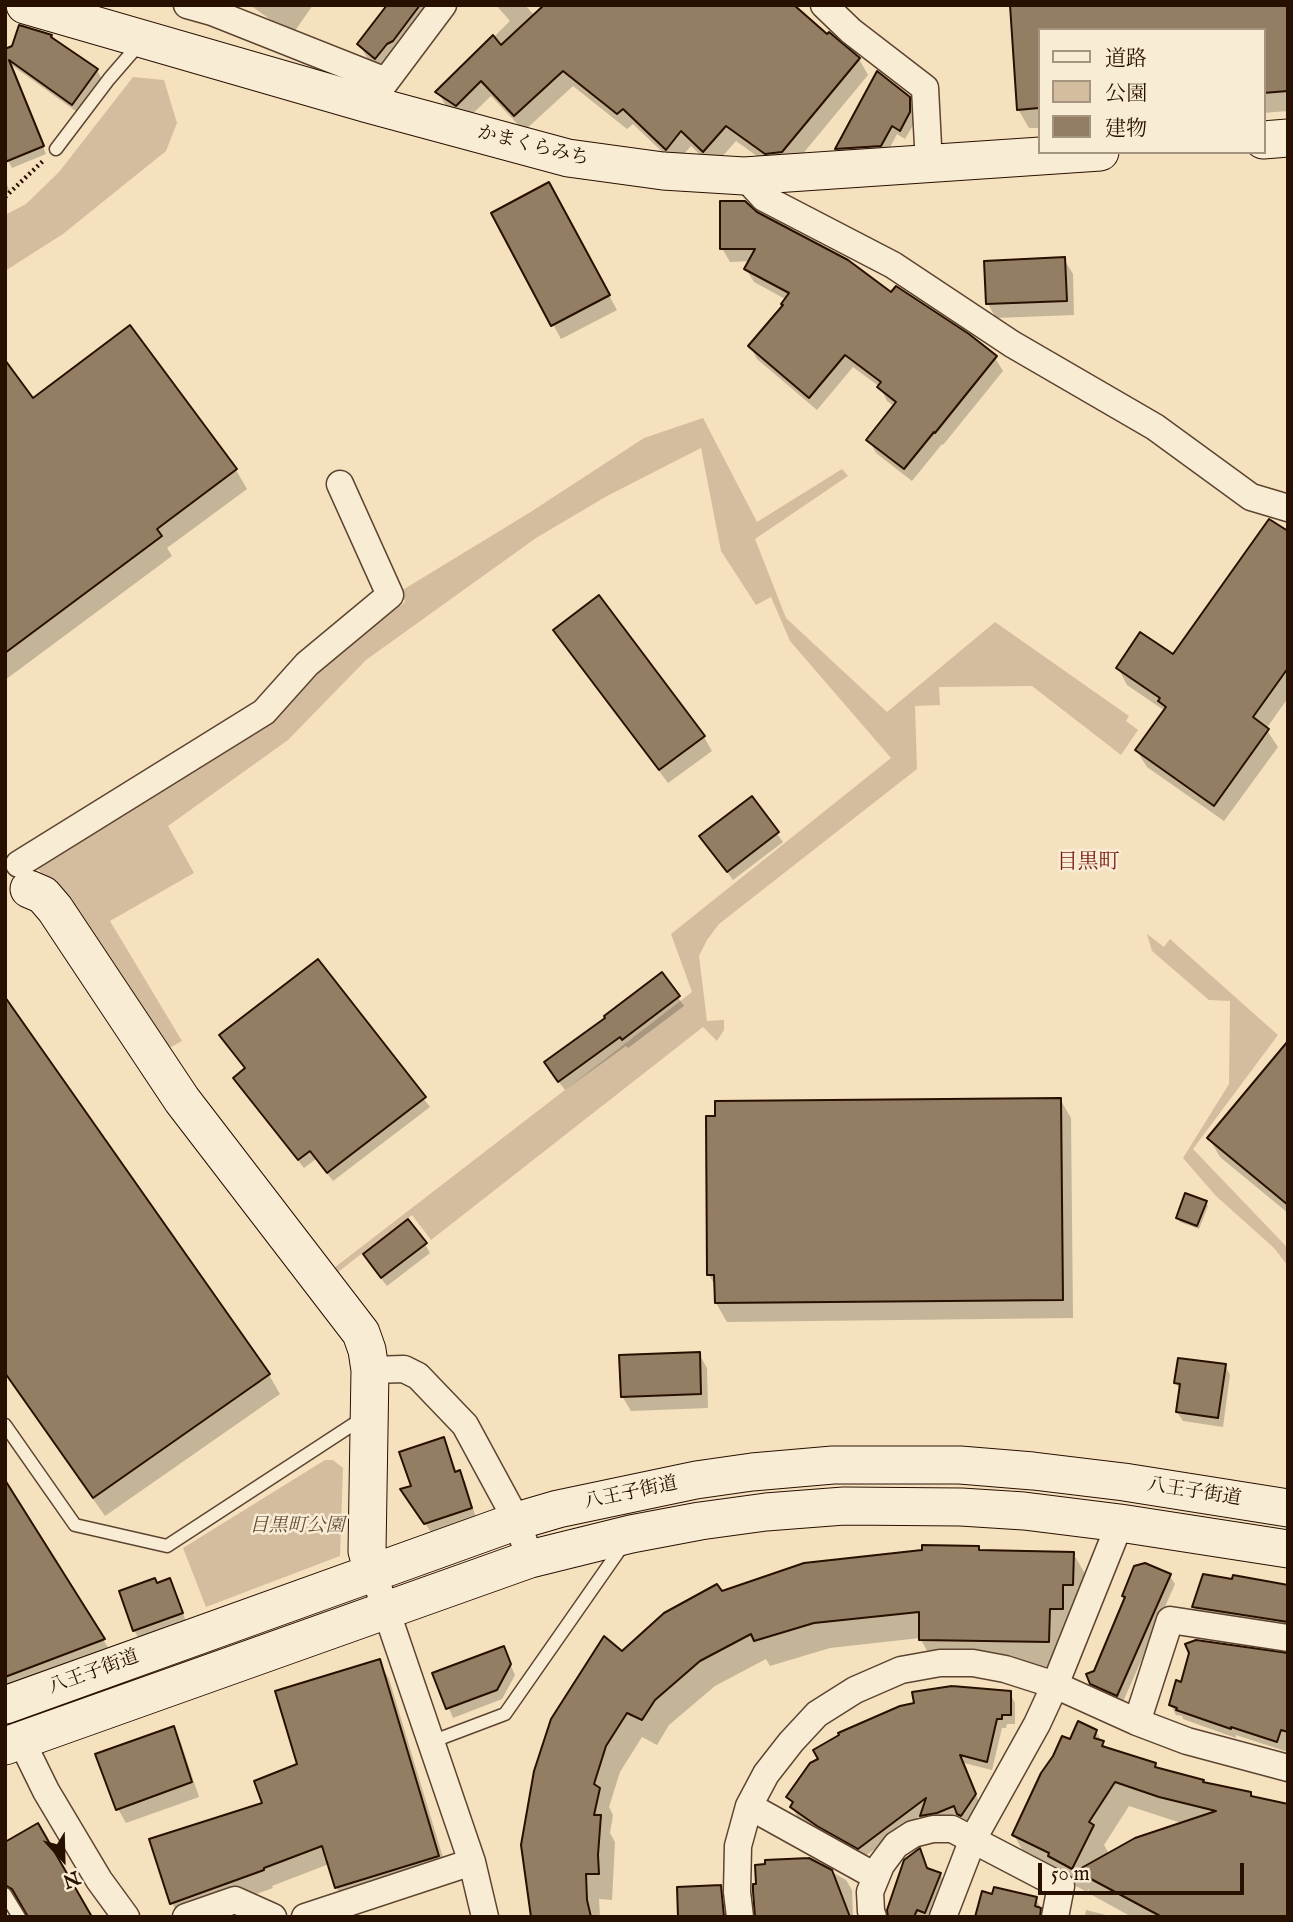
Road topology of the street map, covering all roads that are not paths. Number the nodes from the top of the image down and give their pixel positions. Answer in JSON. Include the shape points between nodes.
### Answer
{"nodes":[{"id":1,"x":25,"y":5,"type":"edge"},
{"id":2,"x":187,"y":5,"type":"edge"},
{"id":3,"x":443,"y":5,"type":"edge"},
{"id":4,"x":824,"y":5,"type":"edge"},
{"id":5,"x":143,"y":39,"type":"junction"},
{"id":6,"x":377,"y":93,"type":"junction"},
{"id":7,"x":1288,"y":138,"type":"edge"},
{"id":8,"x":1265,"y":140,"type":"edge"},
{"id":9,"x":56,"y":149,"type":"road end"},
{"id":10,"x":1074,"y":154,"type":"edge"},
{"id":11,"x":929,"y":165,"type":"junction"},
{"id":12,"x":744,"y":176,"type":"junction"},
{"id":13,"x":340,"y":484,"type":"dead end"},
{"id":14,"x":1288,"y":508,"type":"edge"},
{"id":15,"x":14,"y":876,"type":"edge"},
{"id":16,"x":370,"y":1370,"type":"junction"},
{"id":17,"x":369,"y":1414,"type":"junction"},
{"id":18,"x":5,"y":1425,"type":"edge"},
{"id":19,"x":1288,"y":1508,"type":"edge"},
{"id":20,"x":517,"y":1521,"type":"junction"},
{"id":21,"x":1119,"y":1523,"type":"junction"},
{"id":22,"x":631,"y":1534,"type":"junction"},
{"id":23,"x":1288,"y":1549,"type":"edge"},
{"id":24,"x":530,"y":1559,"type":"junction"},
{"id":25,"x":373,"y":1572,"type":"junction"},
{"id":26,"x":385,"y":1610,"type":"junction"},
{"id":27,"x":1288,"y":1638,"type":"edge"},
{"id":28,"x":1055,"y":1685,"type":"junction"},
{"id":29,"x":5,"y":1705,"type":"edge"},
{"id":30,"x":1137,"y":1722,"type":"junction"},
{"id":31,"x":431,"y":1742,"type":"junction"},
{"id":32,"x":13,"y":1743,"type":"edge"},
{"id":33,"x":1288,"y":1768,"type":"edge"},
{"id":34,"x":749,"y":1806,"type":"junction"},
{"id":35,"x":973,"y":1839,"type":"junction"},
{"id":36,"x":472,"y":1862,"type":"junction"},
{"id":37,"x":875,"y":1876,"type":"junction"},
{"id":38,"x":5,"y":1894,"type":"edge"},
{"id":39,"x":19,"y":1917,"type":"edge"},
{"id":40,"x":126,"y":1917,"type":"edge"},
{"id":41,"x":186,"y":1917,"type":"edge"},
{"id":42,"x":273,"y":1917,"type":"edge"},
{"id":43,"x":305,"y":1917,"type":"edge"},
{"id":44,"x":485,"y":1917,"type":"edge"},
{"id":45,"x":740,"y":1917,"type":"edge"},
{"id":46,"x":873,"y":1917,"type":"edge"},
{"id":47,"x":943,"y":1917,"type":"edge"},
{"id":48,"x":1055,"y":1917,"type":"edge"}],
"edges":[{"from":1,"to":5,"type":"street","name":"かまくらみち"},
{"from":2,"to":6,"type":"street","via":[[212,12]]},
{"from":3,"to":6,"type":"street"},
{"from":4,"to":11,"type":"street","via":[[925,88]]},
{"from":5,"to":6,"type":"street","name":"かまくらみち"},
{"from":5,"to":9,"type":"lane"},
{"from":6,"to":12,"type":"street","name":"かまくらみち","via":[[568,158]]},
{"from":7,"to":8,"type":"street"},
{"from":10,"to":11,"type":"street","name":"かまくらみち"},
{"from":11,"to":12,"type":"street","name":"かまくらみち"},
{"from":12,"to":14,"type":"street","via":[[764,198],[892,265],[1012,344],[1154,427],[1251,497]]},
{"from":13,"to":15,"type":"street","via":[[390,595],[307,664],[264,712]]},
{"from":15,"to":16,"type":"street","via":[[55,909],[182,1100],[361,1332]]},
{"from":16,"to":17,"type":"street"},
{"from":16,"to":20,"type":"street","via":[[404,1370],[418,1376],[465,1425]]},
{"from":17,"to":18,"type":"lane","via":[[167,1546],[75,1525]]},
{"from":17,"to":25,"type":"street","via":[[366,1551]]},
{"from":19,"to":20,"type":"street","name":"八王子街道","via":[[1033,1471],[960,1465],[833,1465],[696,1480]]},
{"from":20,"to":24,"type":"street"},
{"from":20,"to":25,"type":"street","name":"八王子街道"},
{"from":21,"to":22,"type":"street","name":"八王子街道","via":[[961,1507],[844,1506],[726,1517]]},
{"from":21,"to":23,"type":"street","name":"八王子街道"},
{"from":21,"to":28,"type":"street"},
{"from":22,"to":24,"type":"street","name":"八王子街道"},
{"from":22,"to":31,"type":"lane","via":[[505,1714]]},
{"from":24,"to":26,"type":"street","name":"八王子街道"},
{"from":25,"to":26,"type":"street"},
{"from":25,"to":29,"type":"street","name":"八王子街道"},
{"from":26,"to":31,"type":"street"},
{"from":26,"to":32,"type":"street","name":"八王子街道"},
{"from":27,"to":30,"type":"street","via":[[1170,1620]]},
{"from":28,"to":30,"type":"street"},
{"from":28,"to":34,"type":"street","via":[[973,1663],[940,1662],[901,1671],[855,1690],[817,1714],[766,1774]]},
{"from":28,"to":35,"type":"street"},
{"from":30,"to":33,"type":"street","via":[[1187,1741]]},
{"from":31,"to":36,"type":"street"},
{"from":32,"to":40,"type":"street"},
{"from":34,"to":37,"type":"street"},
{"from":34,"to":45,"type":"street","via":[[738,1846]]},
{"from":35,"to":37,"type":"street","via":[[952,1829],[913,1834],[896,1845]]},
{"from":35,"to":47,"type":"street"},
{"from":35,"to":48,"type":"street","via":[[1061,1886]]},
{"from":36,"to":43,"type":"street"},
{"from":36,"to":44,"type":"street"},
{"from":37,"to":46,"type":"street","via":[[870,1892]]},
{"from":38,"to":39,"type":"lane"},
{"from":41,"to":42,"type":"street","via":[[235,1900]]}]}
